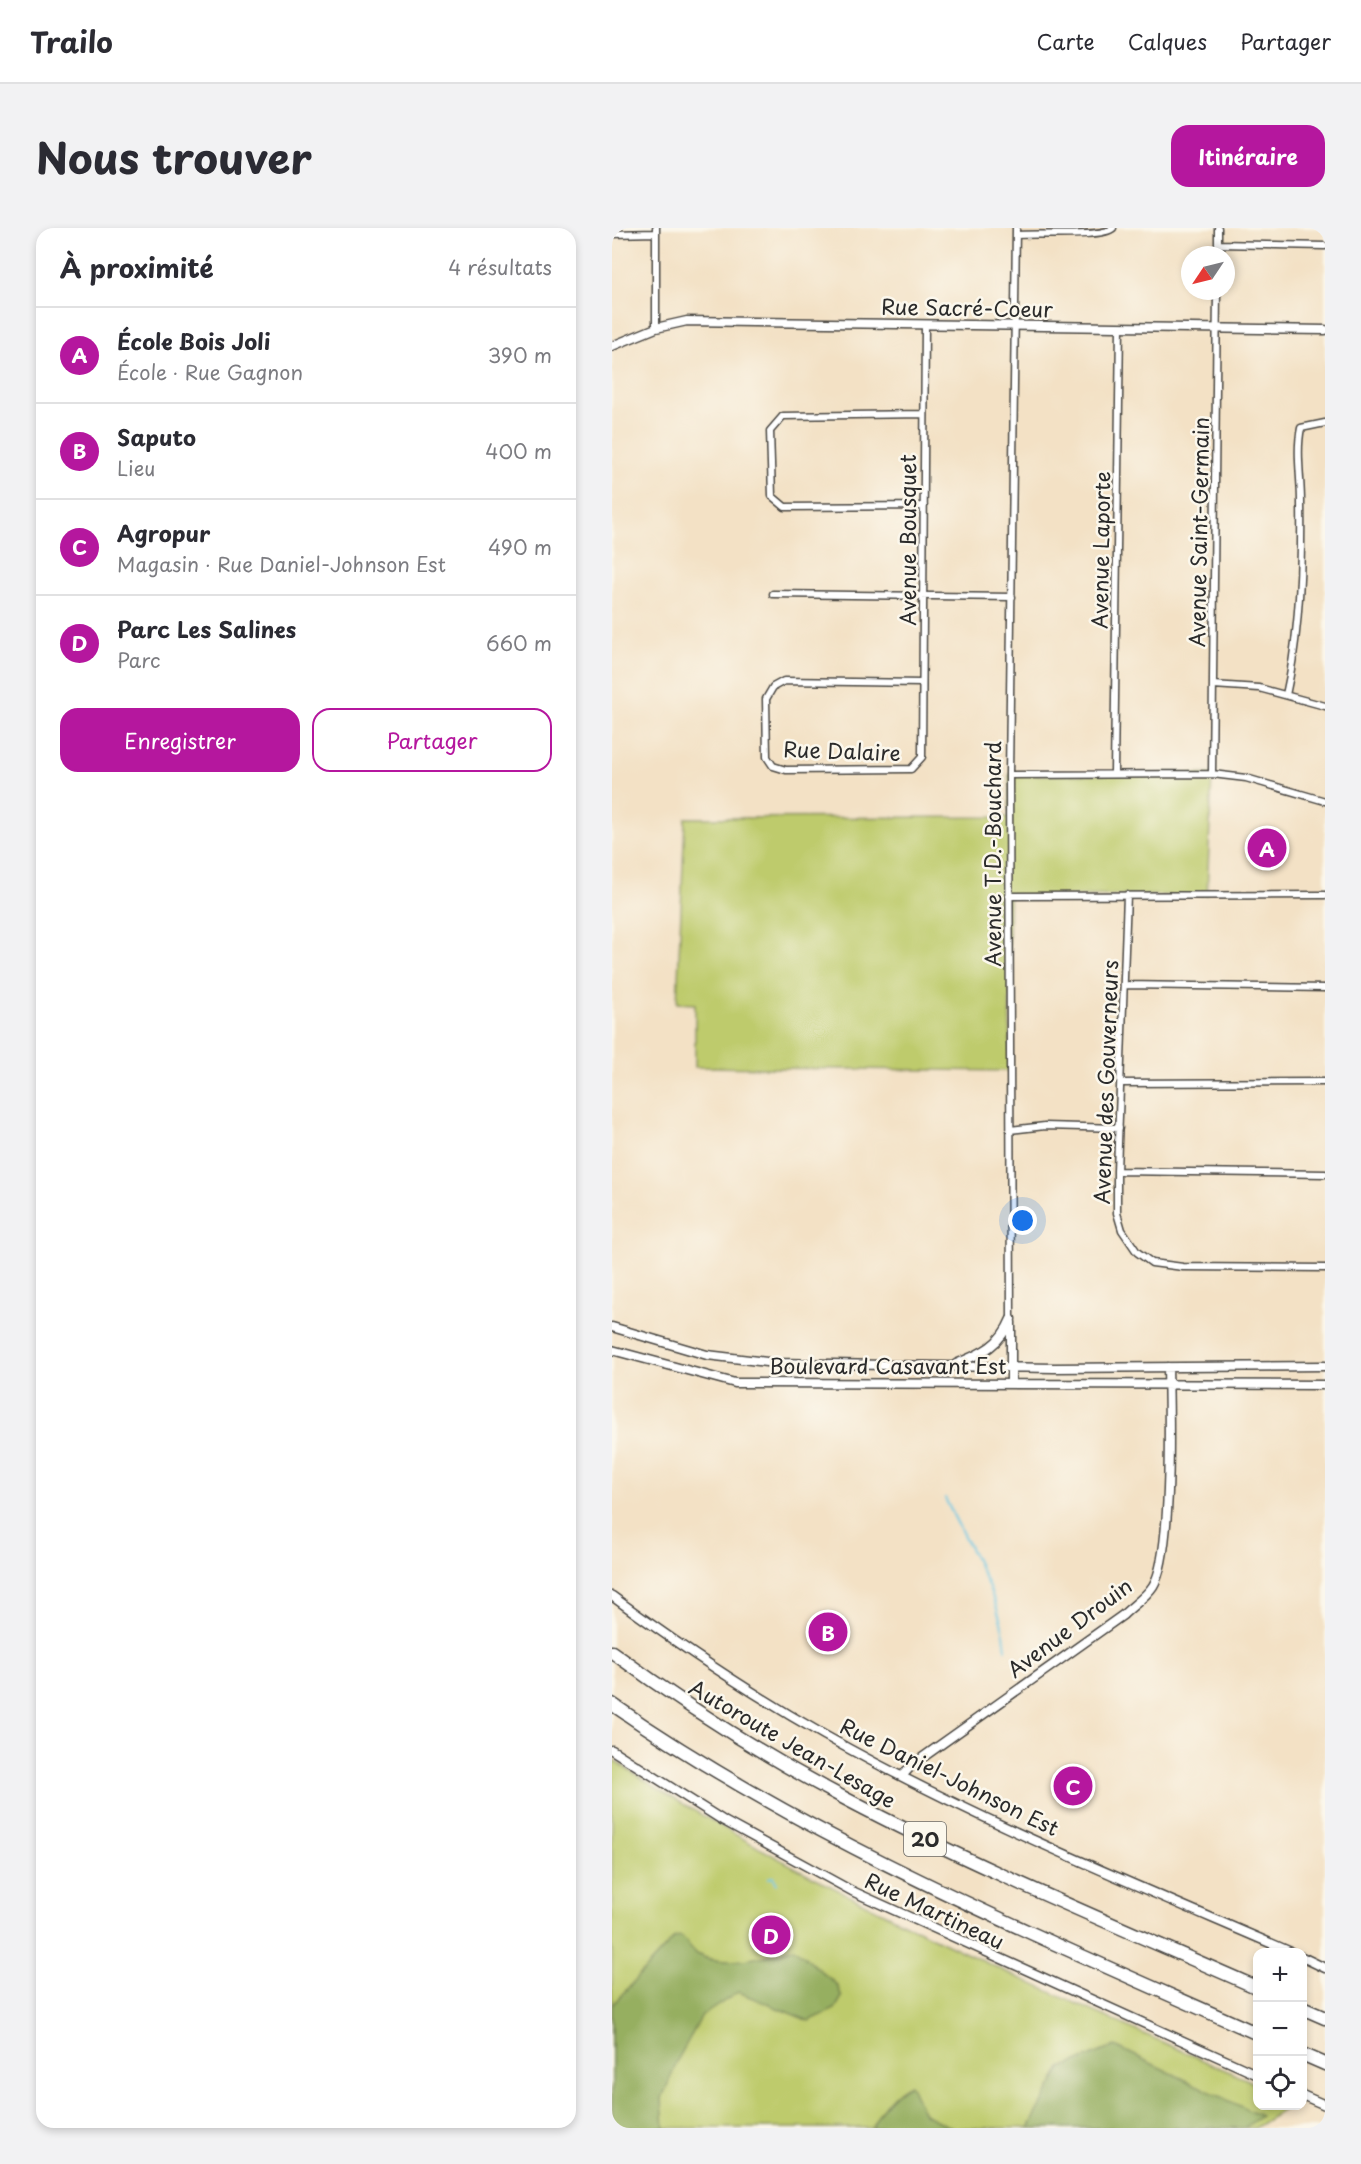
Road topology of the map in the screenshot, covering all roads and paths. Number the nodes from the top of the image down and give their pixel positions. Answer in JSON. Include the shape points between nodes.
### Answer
{"nodes":[{"id":1,"x":1113,"y":228,"type":"edge"},
{"id":2,"x":1218,"y":228,"type":"edge"},
{"id":3,"x":656,"y":230,"type":"edge"},
{"id":4,"x":1016,"y":231,"type":"edge"},
{"id":5,"x":612,"y":234,"type":"edge"},
{"id":6,"x":1218,"y":244,"type":"joint"},
{"id":7,"x":1325,"y":246,"type":"edge"},
{"id":8,"x":1217,"y":300,"type":"edge"},
{"id":9,"x":926,"y":324,"type":"junction"},
{"id":10,"x":1016,"y":326,"type":"junction"},
{"id":11,"x":1120,"y":327,"type":"junction"},
{"id":12,"x":656,"y":328,"type":"junction"},
{"id":13,"x":1217,"y":329,"type":"junction"},
{"id":14,"x":1325,"y":330,"type":"edge"},
{"id":15,"x":612,"y":346,"type":"edge"},
{"id":16,"x":924,"y":414,"type":"junction"},
{"id":17,"x":1325,"y":423,"type":"edge"},
{"id":18,"x":924,"y":506,"type":"junction"},
{"id":19,"x":773,"y":594,"type":"dead end"},
{"id":20,"x":923,"y":595,"type":"junction"},
{"id":21,"x":1012,"y":597,"type":"junction"},
{"id":22,"x":922,"y":683,"type":"junction"},
{"id":23,"x":1213,"y":685,"type":"junction"},
{"id":24,"x":1286,"y":695,"type":"junction"},
{"id":25,"x":1325,"y":706,"type":"edge"},
{"id":26,"x":922,"y":757,"type":"joint"},
{"id":27,"x":1114,"y":773,"type":"junction"},
{"id":28,"x":1212,"y":774,"type":"junction"},
{"id":29,"x":1009,"y":775,"type":"junction"},
{"id":30,"x":1325,"y":801,"type":"edge"},
{"id":31,"x":1325,"y":895,"type":"edge"},
{"id":32,"x":1009,"y":896,"type":"junction"},
{"id":33,"x":1127,"y":896,"type":"junction"},
{"id":34,"x":1125,"y":985,"type":"junction"},
{"id":35,"x":1325,"y":988,"type":"edge"},
{"id":36,"x":1325,"y":1082,"type":"edge"},
{"id":37,"x":1120,"y":1083,"type":"junction"},
{"id":38,"x":1119,"y":1128,"type":"junction"},
{"id":39,"x":1010,"y":1130,"type":"junction"},
{"id":40,"x":1118,"y":1172,"type":"junction"},
{"id":41,"x":1325,"y":1174,"type":"edge"},
{"id":42,"x":1325,"y":1268,"type":"edge"},
{"id":43,"x":1011,"y":1319,"type":"junction"},
{"id":44,"x":612,"y":1328,"type":"edge"},
{"id":45,"x":612,"y":1350,"type":"edge"},
{"id":46,"x":952,"y":1366,"type":"junction"},
{"id":47,"x":1011,"y":1366,"type":"junction"},
{"id":48,"x":1325,"y":1366,"type":"edge"},
{"id":49,"x":1168,"y":1367,"type":"junction"},
{"id":50,"x":1011,"y":1383,"type":"junction"},
{"id":51,"x":1169,"y":1384,"type":"junction"},
{"id":52,"x":1325,"y":1385,"type":"edge"},
{"id":53,"x":612,"y":1596,"type":"edge"},
{"id":54,"x":612,"y":1652,"type":"edge"},
{"id":55,"x":612,"y":1704,"type":"edge"},
{"id":56,"x":612,"y":1750,"type":"edge"},
{"id":57,"x":902,"y":1776,"type":"junction"},
{"id":58,"x":1280,"y":1948,"type":"edge"},
{"id":59,"x":1307,"y":1960,"type":"edge"},
{"id":60,"x":1325,"y":1968,"type":"edge"},
{"id":61,"x":1253,"y":1986,"type":"edge"},
{"id":62,"x":1307,"y":2010,"type":"edge"},
{"id":63,"x":1325,"y":2018,"type":"edge"},
{"id":64,"x":1253,"y":2032,"type":"edge"},
{"id":65,"x":1307,"y":2056,"type":"edge"},
{"id":66,"x":1325,"y":2064,"type":"edge"},
{"id":67,"x":1253,"y":2072,"type":"edge"},
{"id":68,"x":1307,"y":2097,"type":"edge"},
{"id":69,"x":1325,"y":2105,"type":"edge"}],
"edges":[{"from":1,"to":4,"type":"street","via":[[1099,235]]},
{"from":2,"to":6,"type":"street"},
{"from":3,"to":5,"type":"street"},
{"from":3,"to":12,"type":"street"},
{"from":4,"to":10,"type":"street","name":"Avenue T.D.-Bouchard"},
{"from":6,"to":7,"type":"street"},
{"from":8,"to":13,"type":"street","name":"Avenue Saint-Germain"},
{"from":9,"to":10,"type":"street","name":"Rue Sacré-Coeur"},
{"from":9,"to":12,"type":"street","name":"Rue Sacré-Coeur","via":[[687,321]]},
{"from":9,"to":16,"type":"street","name":"Avenue Bousquet"},
{"from":10,"to":11,"type":"street","name":"Rue Sacré-Coeur"},
{"from":10,"to":21,"type":"street","name":"Avenue T.D.-Bouchard"},
{"from":11,"to":13,"type":"street","name":"Rue Sacré-Coeur"},
{"from":11,"to":27,"type":"street","name":"Avenue Laporte"},
{"from":12,"to":15,"type":"street","name":"Rue Sacré-Coeur"},
{"from":13,"to":14,"type":"street","name":"Rue Sacré-Coeur"},
{"from":13,"to":23,"type":"street","name":"Avenue Saint-Germain"},
{"from":16,"to":18,"type":"street","name":"Avenue Bousquet"},
{"from":16,"to":18,"type":"street","via":[[783,416],[770,431],[772,496],[785,507]]},
{"from":17,"to":24,"type":"street","via":[[1301,428],[1298,442],[1299,576],[1294,657]]},
{"from":18,"to":20,"type":"street","name":"Avenue Bousquet"},
{"from":19,"to":20,"type":"street"},
{"from":20,"to":21,"type":"street"},
{"from":20,"to":22,"type":"street","name":"Avenue Bousquet"},
{"from":21,"to":29,"type":"street","name":"Avenue T.D.-Bouchard"},
{"from":22,"to":26,"type":"street","name":"Avenue Bousquet"},
{"from":22,"to":26,"type":"street","name":"Rue Dalaire","via":[[784,681],[773,687],[766,699],[767,757],[773,766],[786,770],[911,769]]},
{"from":23,"to":24,"type":"street","via":[[1259,688]]},
{"from":23,"to":28,"type":"street","name":"Avenue Saint-Germain"},
{"from":24,"to":25,"type":"street"},
{"from":27,"to":28,"type":"street"},
{"from":27,"to":29,"type":"street"},
{"from":28,"to":30,"type":"street","via":[[1246,778]]},
{"from":29,"to":32,"type":"street","name":"Avenue T.D.-Bouchard"},
{"from":31,"to":33,"type":"street"},
{"from":32,"to":33,"type":"street"},
{"from":32,"to":39,"type":"street","name":"Avenue T.D.-Bouchard"},
{"from":33,"to":34,"type":"street","name":"Avenue des Gouverneurs"},
{"from":34,"to":35,"type":"street"},
{"from":34,"to":37,"type":"street","name":"Avenue des Gouverneurs"},
{"from":36,"to":37,"type":"street"},
{"from":37,"to":38,"type":"street","name":"Avenue des Gouverneurs"},
{"from":38,"to":39,"type":"street","via":[[1045,1126]]},
{"from":38,"to":40,"type":"street","name":"Avenue des Gouverneurs"},
{"from":39,"to":43,"type":"street","name":"Avenue T.D.-Bouchard"},
{"from":40,"to":41,"type":"street"},
{"from":40,"to":42,"type":"street","name":"Avenue des Gouverneurs","via":[[1117,1213],[1122,1230],[1137,1252],[1152,1263],[1183,1267]]},
{"from":43,"to":46,"type":"street","via":[[1001,1338],[988,1350]]},
{"from":43,"to":47,"type":"street","name":"Avenue T.D.-Bouchard"},
{"from":44,"to":46,"type":"street","name":"Boulevard Casavant Est","via":[[707,1355],[775,1363]]},
{"from":45,"to":50,"type":"street","name":"Boulevard Casavant Est","via":[[735,1383]]},
{"from":46,"to":47,"type":"street","name":"Boulevard Casavant Est"},
{"from":47,"to":49,"type":"street","name":"Boulevard Casavant Est"},
{"from":47,"to":50,"type":"street","name":"Avenue T.D.-Bouchard"},
{"from":48,"to":49,"type":"street","name":"Boulevard Casavant Est"},
{"from":49,"to":51,"type":"street"},
{"from":50,"to":51,"type":"street","name":"Boulevard Casavant Est"},
{"from":51,"to":52,"type":"street","name":"Boulevard Casavant Est"},
{"from":51,"to":57,"type":"street","name":"Avenue Drouin","via":[[1165,1536],[1162,1564],[1152,1587],[1123,1615],[908,1767]]},
{"from":53,"to":57,"type":"street","name":"Rue Daniel-Johnson Est","via":[[742,1686]]},
{"from":54,"to":61,"type":"highway","name":"Autoroute Jean-Lesage","number":"20","via":[[730,1732],[852,1802]]},
{"from":55,"to":64,"type":"highway","number":"20","via":[[731,1781],[864,1855]]},
{"from":56,"to":67,"type":"street","name":"Rue Martineau","via":[[724,1821],[852,1892]]},
{"from":57,"to":58,"type":"street","name":"Rue Daniel-Johnson Est"},
{"from":59,"to":60,"type":"street"},
{"from":62,"to":63,"type":"highway"},
{"from":65,"to":66,"type":"highway"},
{"from":68,"to":69,"type":"street"}]}
